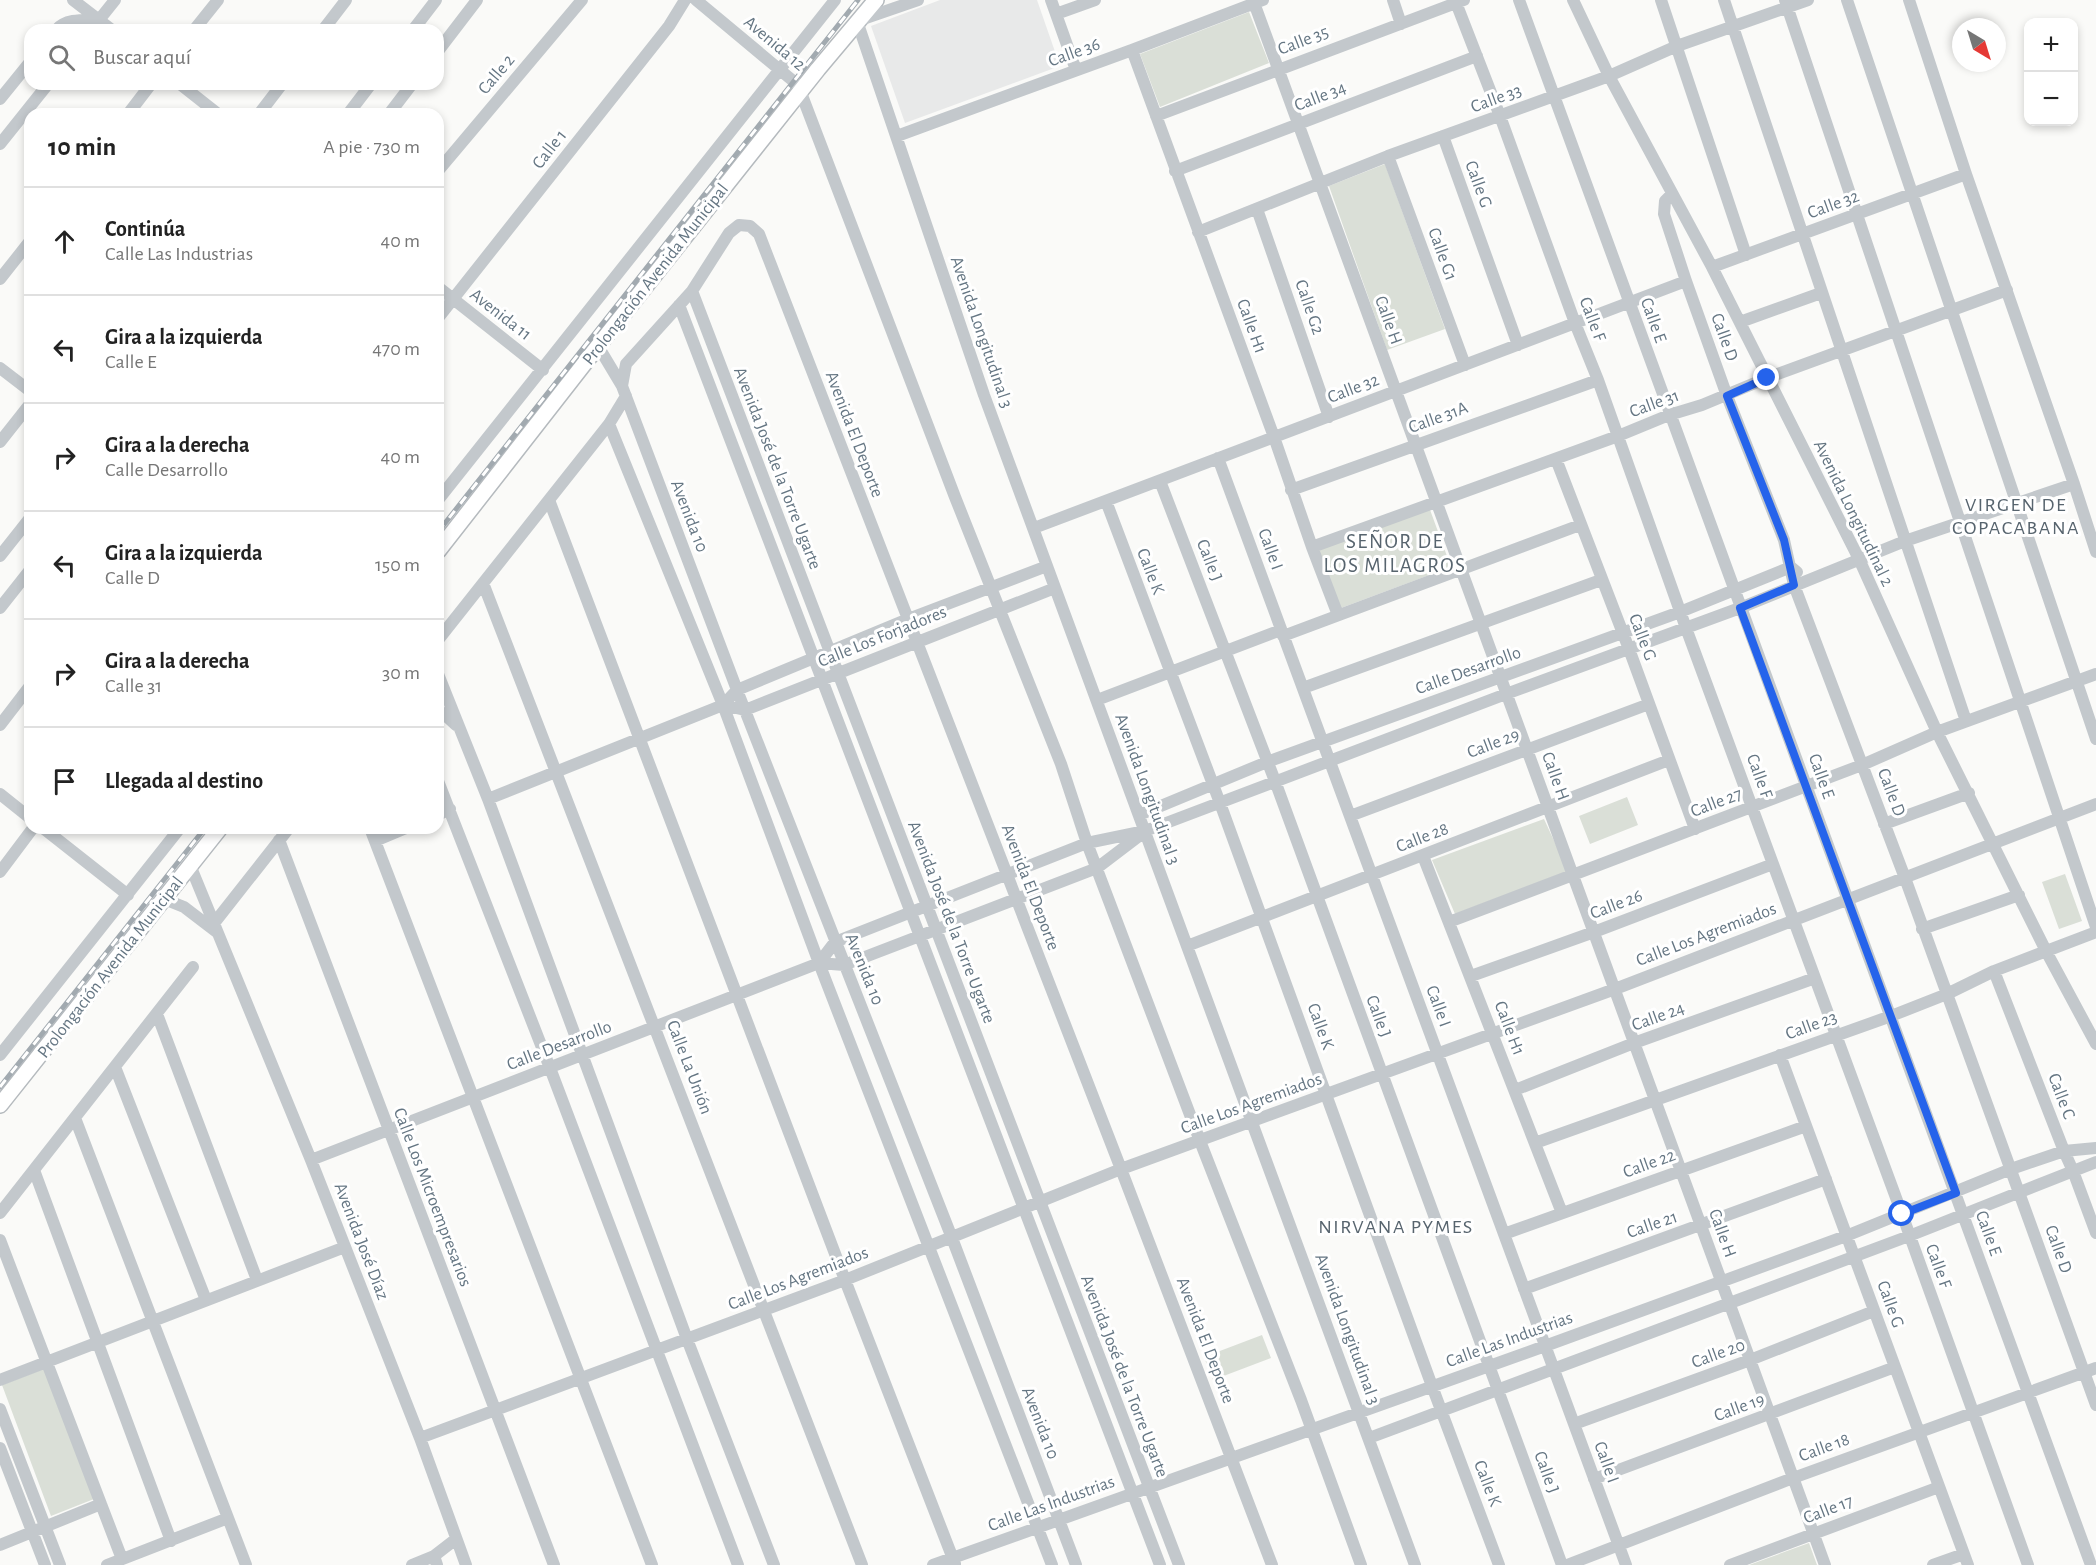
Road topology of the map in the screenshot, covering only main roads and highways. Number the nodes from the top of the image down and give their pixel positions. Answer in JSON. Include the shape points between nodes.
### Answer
{"nodes":[{"id":1,"x":876,"y":0,"type":"edge"},
{"id":2,"x":444,"y":543,"type":"edge"},
{"id":3,"x":215,"y":834,"type":"edge"},
{"id":4,"x":0,"y":1105,"type":"edge"}],
"edges":[{"from":1,"to":2,"type":"main road","name":"Prolongación Avenida Municipal"},
{"from":3,"to":4,"type":"main road","name":"Prolongación Avenida Municipal"}]}
